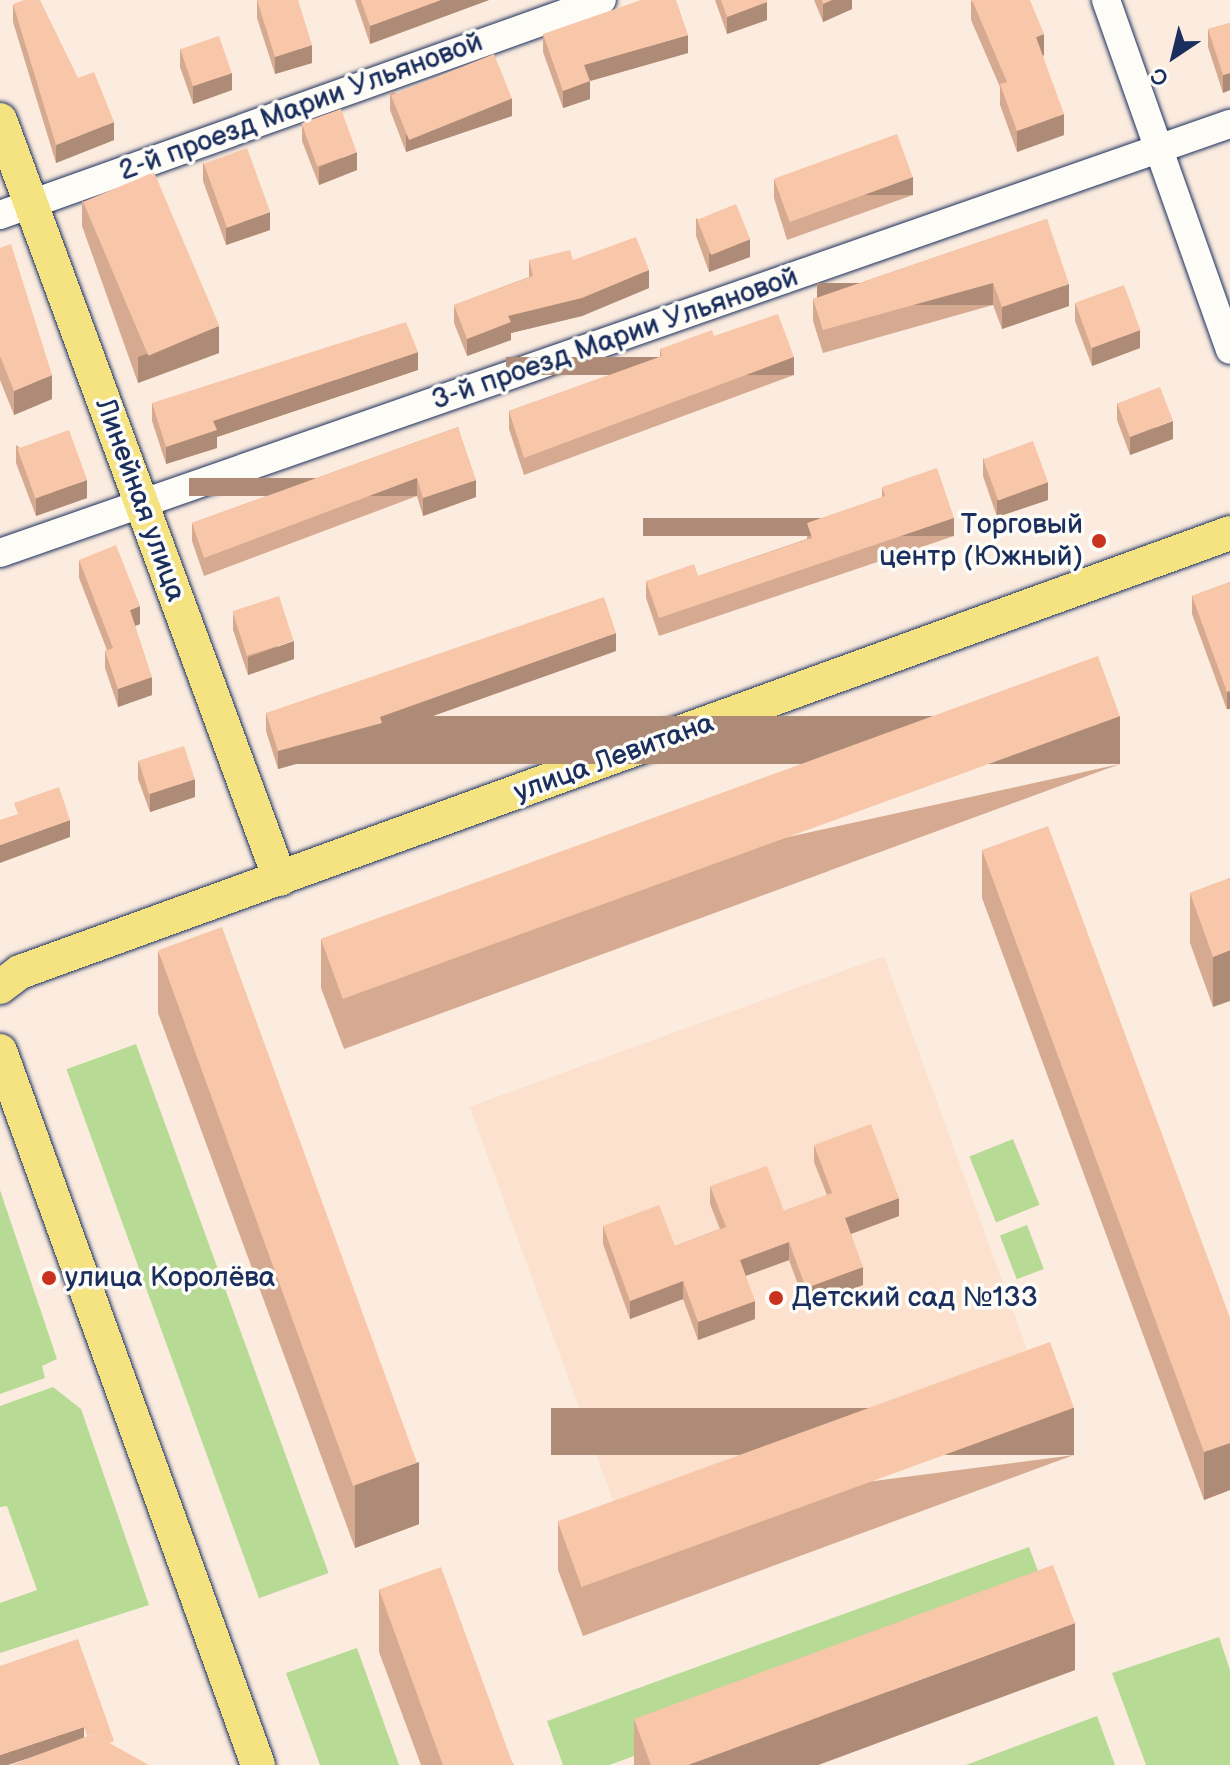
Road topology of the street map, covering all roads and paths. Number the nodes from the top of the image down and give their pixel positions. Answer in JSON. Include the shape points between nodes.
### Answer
{"nodes":[{"id":1,"x":602,"y":0,"type":"edge"},
{"id":2,"x":1106,"y":0,"type":"edge"},
{"id":3,"x":0,"y":120,"type":"edge"},
{"id":4,"x":1230,"y":124,"type":"edge"},
{"id":5,"x":1158,"y":149,"type":"junction"},
{"id":6,"x":15,"y":209,"type":"edge"},
{"id":7,"x":1230,"y":350,"type":"edge"},
{"id":8,"x":142,"y":504,"type":"junction"},
{"id":9,"x":1230,"y":533,"type":"edge"},
{"id":10,"x":0,"y":553,"type":"edge"},
{"id":11,"x":280,"y":879,"type":"junction"},
{"id":12,"x":1,"y":984,"type":"edge"},
{"id":13,"x":0,"y":1051,"type":"edge"},
{"id":14,"x":258,"y":1765,"type":"edge"}],
"edges":[{"from":1,"to":6,"type":"street","name":"2-й проезд Марии Ульяновой"},
{"from":2,"to":5,"type":"street"},
{"from":3,"to":6,"type":"main road","name":"Линейная улица"},
{"from":4,"to":5,"type":"street","name":"3-й проезд Марии Ульяновой"},
{"from":5,"to":7,"type":"street"},
{"from":5,"to":8,"type":"street","name":"3-й проезд Марии Ульяновой"},
{"from":6,"to":8,"type":"main road","name":"Линейная улица"},
{"from":8,"to":10,"type":"street","name":"3-й проезд Марии Ульяновой"},
{"from":8,"to":11,"type":"main road","name":"Линейная улица"},
{"from":9,"to":11,"type":"main road","name":"улица Левитана"},
{"from":11,"to":12,"type":"main road","name":"улица Левитана"},
{"from":13,"to":14,"type":"main road"}]}
